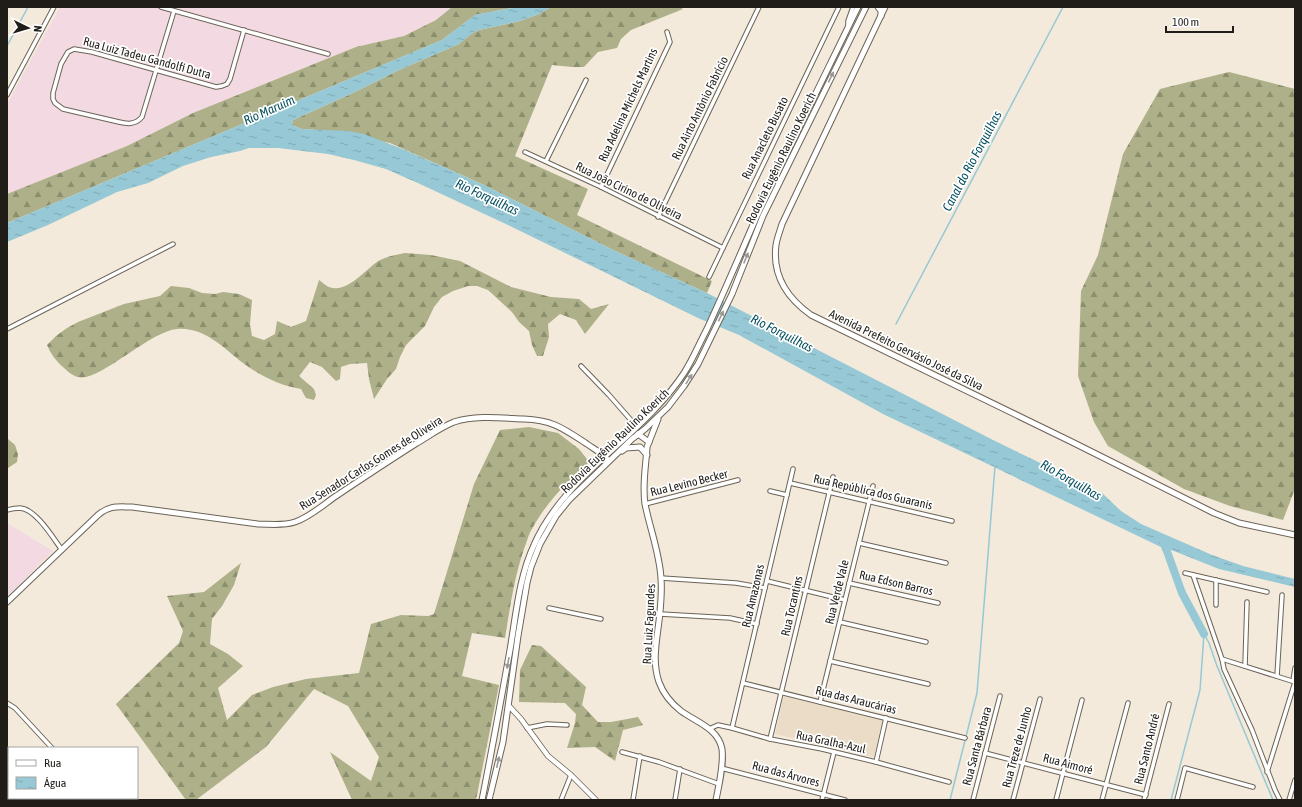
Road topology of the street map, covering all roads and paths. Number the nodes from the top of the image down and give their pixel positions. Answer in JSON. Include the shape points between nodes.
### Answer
{"nodes":[{"id":1,"x":54,"y":7,"type":"edge"},
{"id":2,"x":161,"y":7,"type":"edge"},
{"id":3,"x":759,"y":7,"type":"edge"},
{"id":4,"x":839,"y":7,"type":"edge"},
{"id":5,"x":853,"y":7,"type":"edge"},
{"id":6,"x":858,"y":7,"type":"edge"},
{"id":7,"x":878,"y":7,"type":"edge"},
{"id":8,"x":886,"y":7,"type":"edge"},
{"id":9,"x":866,"y":8,"type":"edge"},
{"id":10,"x":174,"y":11,"type":"junction"},
{"id":11,"x":880,"y":19,"type":"junction"},
{"id":12,"x":848,"y":27,"type":"junction"},
{"id":13,"x":244,"y":30,"type":"junction"},
{"id":14,"x":666,"y":32,"type":"dead end"},
{"id":15,"x":328,"y":54,"type":"dead end"},
{"id":16,"x":156,"y":70,"type":"junction"},
{"id":17,"x":586,"y":80,"type":"dead end"},
{"id":18,"x":7,"y":95,"type":"edge"},
{"id":19,"x":525,"y":152,"type":"dead end"},
{"id":20,"x":546,"y":161,"type":"junction"},
{"id":21,"x":601,"y":187,"type":"junction"},
{"id":22,"x":658,"y":217,"type":"junction"},
{"id":23,"x":173,"y":244,"type":"dead end"},
{"id":24,"x":723,"y":248,"type":"junction"},
{"id":25,"x":709,"y":277,"type":"dead end"},
{"id":26,"x":7,"y":329,"type":"edge"},
{"id":27,"x":581,"y":366,"type":"dead end"},
{"id":28,"x":661,"y":414,"type":"junction"},
{"id":29,"x":637,"y":427,"type":"junction"},
{"id":30,"x":636,"y":436,"type":"junction"},
{"id":31,"x":648,"y":444,"type":"junction"},
{"id":32,"x":640,"y":447,"type":"junction"},
{"id":33,"x":618,"y":453,"type":"junction"},
{"id":34,"x":647,"y":455,"type":"junction"},
{"id":35,"x":607,"y":459,"type":"junction"},
{"id":36,"x":793,"y":468,"type":"dead end"},
{"id":37,"x":833,"y":477,"type":"dead end"},
{"id":38,"x":738,"y":480,"type":"dead end"},
{"id":39,"x":790,"y":482,"type":"junction"},
{"id":40,"x":873,"y":486,"type":"dead end"},
{"id":41,"x":770,"y":491,"type":"dead end"},
{"id":42,"x":829,"y":492,"type":"junction"},
{"id":43,"x":787,"y":495,"type":"junction"},
{"id":44,"x":869,"y":501,"type":"junction"},
{"id":45,"x":645,"y":504,"type":"junction"},
{"id":46,"x":7,"y":510,"type":"edge"},
{"id":47,"x":952,"y":521,"type":"dead end"},
{"id":48,"x":1295,"y":535,"type":"edge"},
{"id":49,"x":859,"y":543,"type":"junction"},
{"id":50,"x":62,"y":550,"type":"junction"},
{"id":51,"x":946,"y":563,"type":"dead end"},
{"id":52,"x":1185,"y":573,"type":"dead end"},
{"id":53,"x":1193,"y":575,"type":"junction"},
{"id":54,"x":661,"y":578,"type":"junction"},
{"id":55,"x":1216,"y":580,"type":"junction"},
{"id":56,"x":767,"y":581,"type":"junction"},
{"id":57,"x":849,"y":583,"type":"junction"},
{"id":58,"x":765,"y":588,"type":"junction"},
{"id":59,"x":806,"y":591,"type":"junction"},
{"id":60,"x":1267,"y":592,"type":"dead end"},
{"id":61,"x":1282,"y":595,"type":"dead end"},
{"id":62,"x":845,"y":600,"type":"junction"},
{"id":63,"x":7,"y":602,"type":"edge"},
{"id":64,"x":1247,"y":602,"type":"dead end"},
{"id":65,"x":938,"y":603,"type":"dead end"},
{"id":66,"x":1216,"y":605,"type":"dead end"},
{"id":67,"x":549,"y":608,"type":"dead end"},
{"id":68,"x":660,"y":614,"type":"junction"},
{"id":69,"x":601,"y":619,"type":"dead end"},
{"id":70,"x":840,"y":622,"type":"junction"},
{"id":71,"x":757,"y":624,"type":"junction"},
{"id":72,"x":926,"y":642,"type":"dead end"},
{"id":73,"x":1222,"y":659,"type":"junction"},
{"id":74,"x":830,"y":661,"type":"junction"},
{"id":75,"x":1245,"y":666,"type":"junction"},
{"id":76,"x":1295,"y":668,"type":"edge"},
{"id":77,"x":1277,"y":676,"type":"junction"},
{"id":78,"x":1294,"y":682,"type":"edge"},
{"id":79,"x":743,"y":683,"type":"junction"},
{"id":80,"x":928,"y":684,"type":"dead end"},
{"id":81,"x":782,"y":692,"type":"junction"},
{"id":82,"x":1000,"y":696,"type":"dead end"},
{"id":83,"x":1040,"y":699,"type":"dead end"},
{"id":84,"x":1082,"y":700,"type":"dead end"},
{"id":85,"x":820,"y":702,"type":"junction"},
{"id":86,"x":7,"y":703,"type":"edge"},
{"id":87,"x":1128,"y":703,"type":"dead end"},
{"id":88,"x":1169,"y":704,"type":"dead end"},
{"id":89,"x":509,"y":706,"type":"junction"},
{"id":90,"x":886,"y":718,"type":"junction"},
{"id":91,"x":567,"y":725,"type":"dead end"},
{"id":92,"x":527,"y":728,"type":"junction"},
{"id":93,"x":732,"y":728,"type":"junction"},
{"id":94,"x":709,"y":729,"type":"junction"},
{"id":95,"x":965,"y":738,"type":"dead end"},
{"id":96,"x":770,"y":739,"type":"junction"},
{"id":97,"x":51,"y":747,"type":"edge"},
{"id":98,"x":622,"y":752,"type":"dead end"},
{"id":99,"x":834,"y":752,"type":"junction"},
{"id":100,"x":985,"y":753,"type":"junction"},
{"id":101,"x":640,"y":756,"type":"junction"},
{"id":102,"x":876,"y":762,"type":"junction"},
{"id":103,"x":1023,"y":763,"type":"junction"},
{"id":104,"x":721,"y":768,"type":"junction"},
{"id":105,"x":680,"y":769,"type":"junction"},
{"id":106,"x":1267,"y":772,"type":"junction"},
{"id":107,"x":1063,"y":773,"type":"junction"},
{"id":108,"x":571,"y":775,"type":"junction"},
{"id":109,"x":1295,"y":780,"type":"edge"},
{"id":110,"x":949,"y":782,"type":"dead end"},
{"id":111,"x":719,"y":784,"type":"junction"},
{"id":112,"x":1106,"y":784,"type":"junction"},
{"id":113,"x":1253,"y":787,"type":"dead end"},
{"id":114,"x":823,"y":795,"type":"junction"},
{"id":115,"x":1146,"y":795,"type":"junction"},
{"id":116,"x":482,"y":800,"type":"edge"},
{"id":117,"x":489,"y":800,"type":"edge"},
{"id":118,"x":561,"y":800,"type":"edge"},
{"id":119,"x":596,"y":800,"type":"edge"},
{"id":120,"x":633,"y":800,"type":"edge"},
{"id":121,"x":674,"y":800,"type":"edge"},
{"id":122,"x":716,"y":800,"type":"edge"},
{"id":123,"x":822,"y":800,"type":"edge"},
{"id":124,"x":845,"y":800,"type":"edge"},
{"id":125,"x":973,"y":800,"type":"edge"},
{"id":126,"x":1014,"y":800,"type":"edge"},
{"id":127,"x":1056,"y":800,"type":"edge"},
{"id":128,"x":1102,"y":800,"type":"edge"},
{"id":129,"x":1144,"y":800,"type":"edge"},
{"id":130,"x":1177,"y":800,"type":"edge"},
{"id":131,"x":1280,"y":800,"type":"edge"},
{"id":132,"x":1289,"y":800,"type":"edge"}],
"edges":[{"from":1,"to":18,"type":"street"},
{"from":2,"to":10,"type":"street"},
{"from":3,"to":22,"type":"street","name":"Rua Airto Antônio Fabrício"},
{"from":4,"to":24,"type":"street","name":"Rua Anacleto Busato"},
{"from":5,"to":12,"type":"street"},
{"from":6,"to":12,"type":"main road","name":"Rodovia Eugênio Raulino Koerich"},
{"from":7,"to":11,"type":"main road","via":[[881,11]]},
{"from":8,"to":11,"type":"main road","name":"Avenida Prefeito Gervásio José da Silva"},
{"from":28,"to":9,"type":"main road","name":"Rodovia Eugênio Raulino Koerich","one_way":true,"via":[[684,386],[702,356],[732,294],[763,216]]},
{"from":10,"to":13,"type":"street"},
{"from":10,"to":16,"type":"street"},
{"from":11,"to":48,"type":"main road","name":"Avenida Prefeito Gervásio José da Silva","via":[[782,224],[776,244],[778,275],[792,298],[811,315],[1214,513],[1239,523]]},
{"from":12,"to":29,"type":"main road","name":"Rodovia Eugênio Raulino Koerich","via":[[692,359],[664,400]]},
{"from":13,"to":15,"type":"street"},
{"from":13,"to":16,"type":"street","name":"Rua Luiz Tadeu Gandolfi Dutra","via":[[227,84],[208,85]]},
{"from":14,"to":21,"type":"street","name":"Rua Adelina Michels Martins","via":[[670,42]]},
{"from":16,"to":16,"type":"street","name":"Rua Luiz Tadeu Gandolfi Dutra","via":[[142,117],[134,123],[127,124],[63,109],[53,98],[61,64],[68,52],[74,49],[86,50]]},
{"from":17,"to":20,"type":"street"},
{"from":19,"to":20,"type":"street","name":"Rua João Cirino de Oliveira"},
{"from":20,"to":21,"type":"street","name":"Rua João Cirino de Oliveira"},
{"from":21,"to":22,"type":"street","name":"Rua João Cirino de Oliveira"},
{"from":22,"to":24,"type":"street","name":"Rua João Cirino de Oliveira"},
{"from":23,"to":26,"type":"street"},
{"from":24,"to":25,"type":"street","name":"Rua Anacleto Busato"},
{"from":27,"to":29,"type":"street"},
{"from":28,"to":30,"type":"main road","name":"Rodovia Eugênio Raulino Koerich"},
{"from":28,"to":31,"type":"main road","name":"Rua Luiz Fagundes"},
{"from":29,"to":30,"type":"main road"},
{"from":29,"to":35,"type":"main road","name":"Rodovia Eugênio Raulino Koerich"},
{"from":30,"to":31,"type":"main road","via":[[645,438]]},
{"from":30,"to":32,"type":"main road","via":[[635,442]]},
{"from":30,"to":33,"type":"main road","name":"Rodovia Eugênio Raulino Koerich"},
{"from":31,"to":32,"type":"main road"},
{"from":31,"to":34,"type":"main road","name":"Rua Luiz Fagundes"},
{"from":32,"to":33,"type":"main road","via":[[626,448]]},
{"from":32,"to":34,"type":"main road"},
{"from":33,"to":35,"type":"main road","name":"Rodovia Eugênio Raulino Koerich"},
{"from":34,"to":45,"type":"main road","name":"Rua Luiz Fagundes"},
{"from":35,"to":50,"type":"main road","name":"Rua Senador Carlos Gomes de Oliveira","via":[[566,430],[550,422],[501,418],[468,419],[446,426],[294,522],[258,524],[132,507],[112,507],[103,511]]},
{"from":35,"to":89,"type":"main road","name":"Rodovia Eugênio Raulino Koerich","via":[[563,507],[545,532],[535,555],[522,607]]},
{"from":35,"to":116,"type":"main road","name":"Rodovia Eugênio Raulino Koerich","one_way":true,"via":[[575,486],[558,505],[539,534],[529,556],[519,596]]},
{"from":36,"to":39,"type":"street","name":"Rua Amazonas"},
{"from":37,"to":42,"type":"street","name":"Rua Tocantins"},
{"from":38,"to":45,"type":"street","name":"Rua Levino Becker"},
{"from":39,"to":42,"type":"street","name":"Rua República dos Guaranis"},
{"from":39,"to":43,"type":"street","name":"Rua Amazonas"},
{"from":40,"to":44,"type":"street","name":"Rua Verde Vale"},
{"from":41,"to":43,"type":"street"},
{"from":42,"to":44,"type":"street","name":"Rua República dos Guaranis"},
{"from":42,"to":59,"type":"street","name":"Rua Tocantins"},
{"from":43,"to":56,"type":"street","name":"Rua Amazonas"},
{"from":44,"to":47,"type":"street","name":"Rua República dos Guaranis"},
{"from":44,"to":49,"type":"street","name":"Rua Verde Vale"},
{"from":45,"to":54,"type":"main road","name":"Rua Luiz Fagundes"},
{"from":46,"to":50,"type":"street","via":[[19,508],[31,513]]},
{"from":49,"to":51,"type":"street"},
{"from":49,"to":57,"type":"street","name":"Rua Verde Vale"},
{"from":50,"to":63,"type":"main road","name":"Rua Senador Carlos Gomes de Oliveira"},
{"from":52,"to":53,"type":"street"},
{"from":53,"to":55,"type":"street"},
{"from":53,"to":73,"type":"street"},
{"from":54,"to":58,"type":"street","via":[[736,583]]},
{"from":54,"to":68,"type":"main road","name":"Rua Luiz Fagundes"},
{"from":55,"to":60,"type":"street"},
{"from":55,"to":66,"type":"street"},
{"from":56,"to":58,"type":"street","name":"Rua Amazonas"},
{"from":56,"to":59,"type":"street"},
{"from":57,"to":62,"type":"street","name":"Rua Verde Vale"},
{"from":57,"to":65,"type":"street","name":"Rua Edson Barros"},
{"from":58,"to":71,"type":"street","name":"Rua Amazonas"},
{"from":59,"to":62,"type":"street"},
{"from":59,"to":81,"type":"street","name":"Rua Tocantins"},
{"from":61,"to":77,"type":"street"},
{"from":62,"to":70,"type":"street","name":"Rua Verde Vale"},
{"from":64,"to":75,"type":"street"},
{"from":67,"to":69,"type":"street"},
{"from":68,"to":71,"type":"street","via":[[730,618]]},
{"from":68,"to":94,"type":"main road","name":"Rua Luiz Fagundes","via":[[656,660],[659,682],[677,708]]},
{"from":70,"to":72,"type":"street"},
{"from":70,"to":74,"type":"street","name":"Rua Verde Vale"},
{"from":71,"to":79,"type":"street","name":"Rua Amazonas"},
{"from":73,"to":75,"type":"street"},
{"from":73,"to":106,"type":"street"},
{"from":74,"to":80,"type":"street"},
{"from":74,"to":85,"type":"street","name":"Rua Verde Vale"},
{"from":75,"to":77,"type":"street"},
{"from":76,"to":78,"type":"street"},
{"from":77,"to":78,"type":"street"},
{"from":78,"to":106,"type":"street"},
{"from":79,"to":81,"type":"street","name":"Rua das Araucárias"},
{"from":79,"to":93,"type":"street","name":"Rua Amazonas"},
{"from":81,"to":85,"type":"street","name":"Rua das Araucárias"},
{"from":81,"to":96,"type":"street","name":"Rua Tocantins"},
{"from":82,"to":100,"type":"street","name":"Rua Santa Bárbara"},
{"from":83,"to":103,"type":"street","name":"Rua Treze de Junho"},
{"from":84,"to":107,"type":"street"},
{"from":85,"to":90,"type":"street","name":"Rua das Araucárias"},
{"from":86,"to":97,"type":"street","via":[[15,708]]},
{"from":87,"to":112,"type":"street"},
{"from":88,"to":115,"type":"street","name":"Rua Santo André"},
{"from":89,"to":92,"type":"street"},
{"from":117,"to":89,"type":"main road","name":"Rodovia Eugênio Raulino Koerich","one_way":true},
{"from":90,"to":95,"type":"street","name":"Rua das Araucárias"},
{"from":90,"to":102,"type":"street"},
{"from":91,"to":92,"type":"street","via":[[547,724]]},
{"from":92,"to":108,"type":"street","via":[[548,756]]},
{"from":93,"to":94,"type":"street","name":"Rua Gralha-Azul","via":[[718,725]]},
{"from":93,"to":96,"type":"street","name":"Rua Gralha-Azul"},
{"from":94,"to":104,"type":"main road","name":"Rua Luiz Fagundes","via":[[720,742]]},
{"from":96,"to":99,"type":"street","name":"Rua Gralha-Azul"},
{"from":98,"to":101,"type":"street"},
{"from":99,"to":102,"type":"street","name":"Rua Gralha-Azul"},
{"from":99,"to":114,"type":"street"},
{"from":100,"to":103,"type":"street","name":"Rua Aimoré"},
{"from":100,"to":125,"type":"street","name":"Rua Santa Bárbara"},
{"from":101,"to":105,"type":"street"},
{"from":101,"to":120,"type":"street"},
{"from":102,"to":110,"type":"street","name":"Rua Gralha-Azul"},
{"from":103,"to":107,"type":"street","name":"Rua Aimoré"},
{"from":103,"to":126,"type":"street","name":"Rua Treze de Junho"},
{"from":104,"to":111,"type":"main road","name":"Rua Luiz Fagundes"},
{"from":104,"to":114,"type":"street","name":"Rua das Árvores"},
{"from":105,"to":111,"type":"street"},
{"from":105,"to":121,"type":"street"},
{"from":106,"to":131,"type":"street"},
{"from":107,"to":112,"type":"street","name":"Rua Aimoré"},
{"from":107,"to":127,"type":"street"},
{"from":108,"to":118,"type":"street"},
{"from":108,"to":119,"type":"street"},
{"from":109,"to":132,"type":"street"},
{"from":111,"to":122,"type":"main road","name":"Rua Luiz Fagundes"},
{"from":112,"to":115,"type":"street","name":"Rua Aimoré"},
{"from":112,"to":128,"type":"street"},
{"from":113,"to":130,"type":"street","via":[[1185,768]]},
{"from":114,"to":123,"type":"street"},
{"from":114,"to":124,"type":"street","name":"Rua das Árvores"},
{"from":115,"to":129,"type":"street","name":"Rua Santo André"}]}
